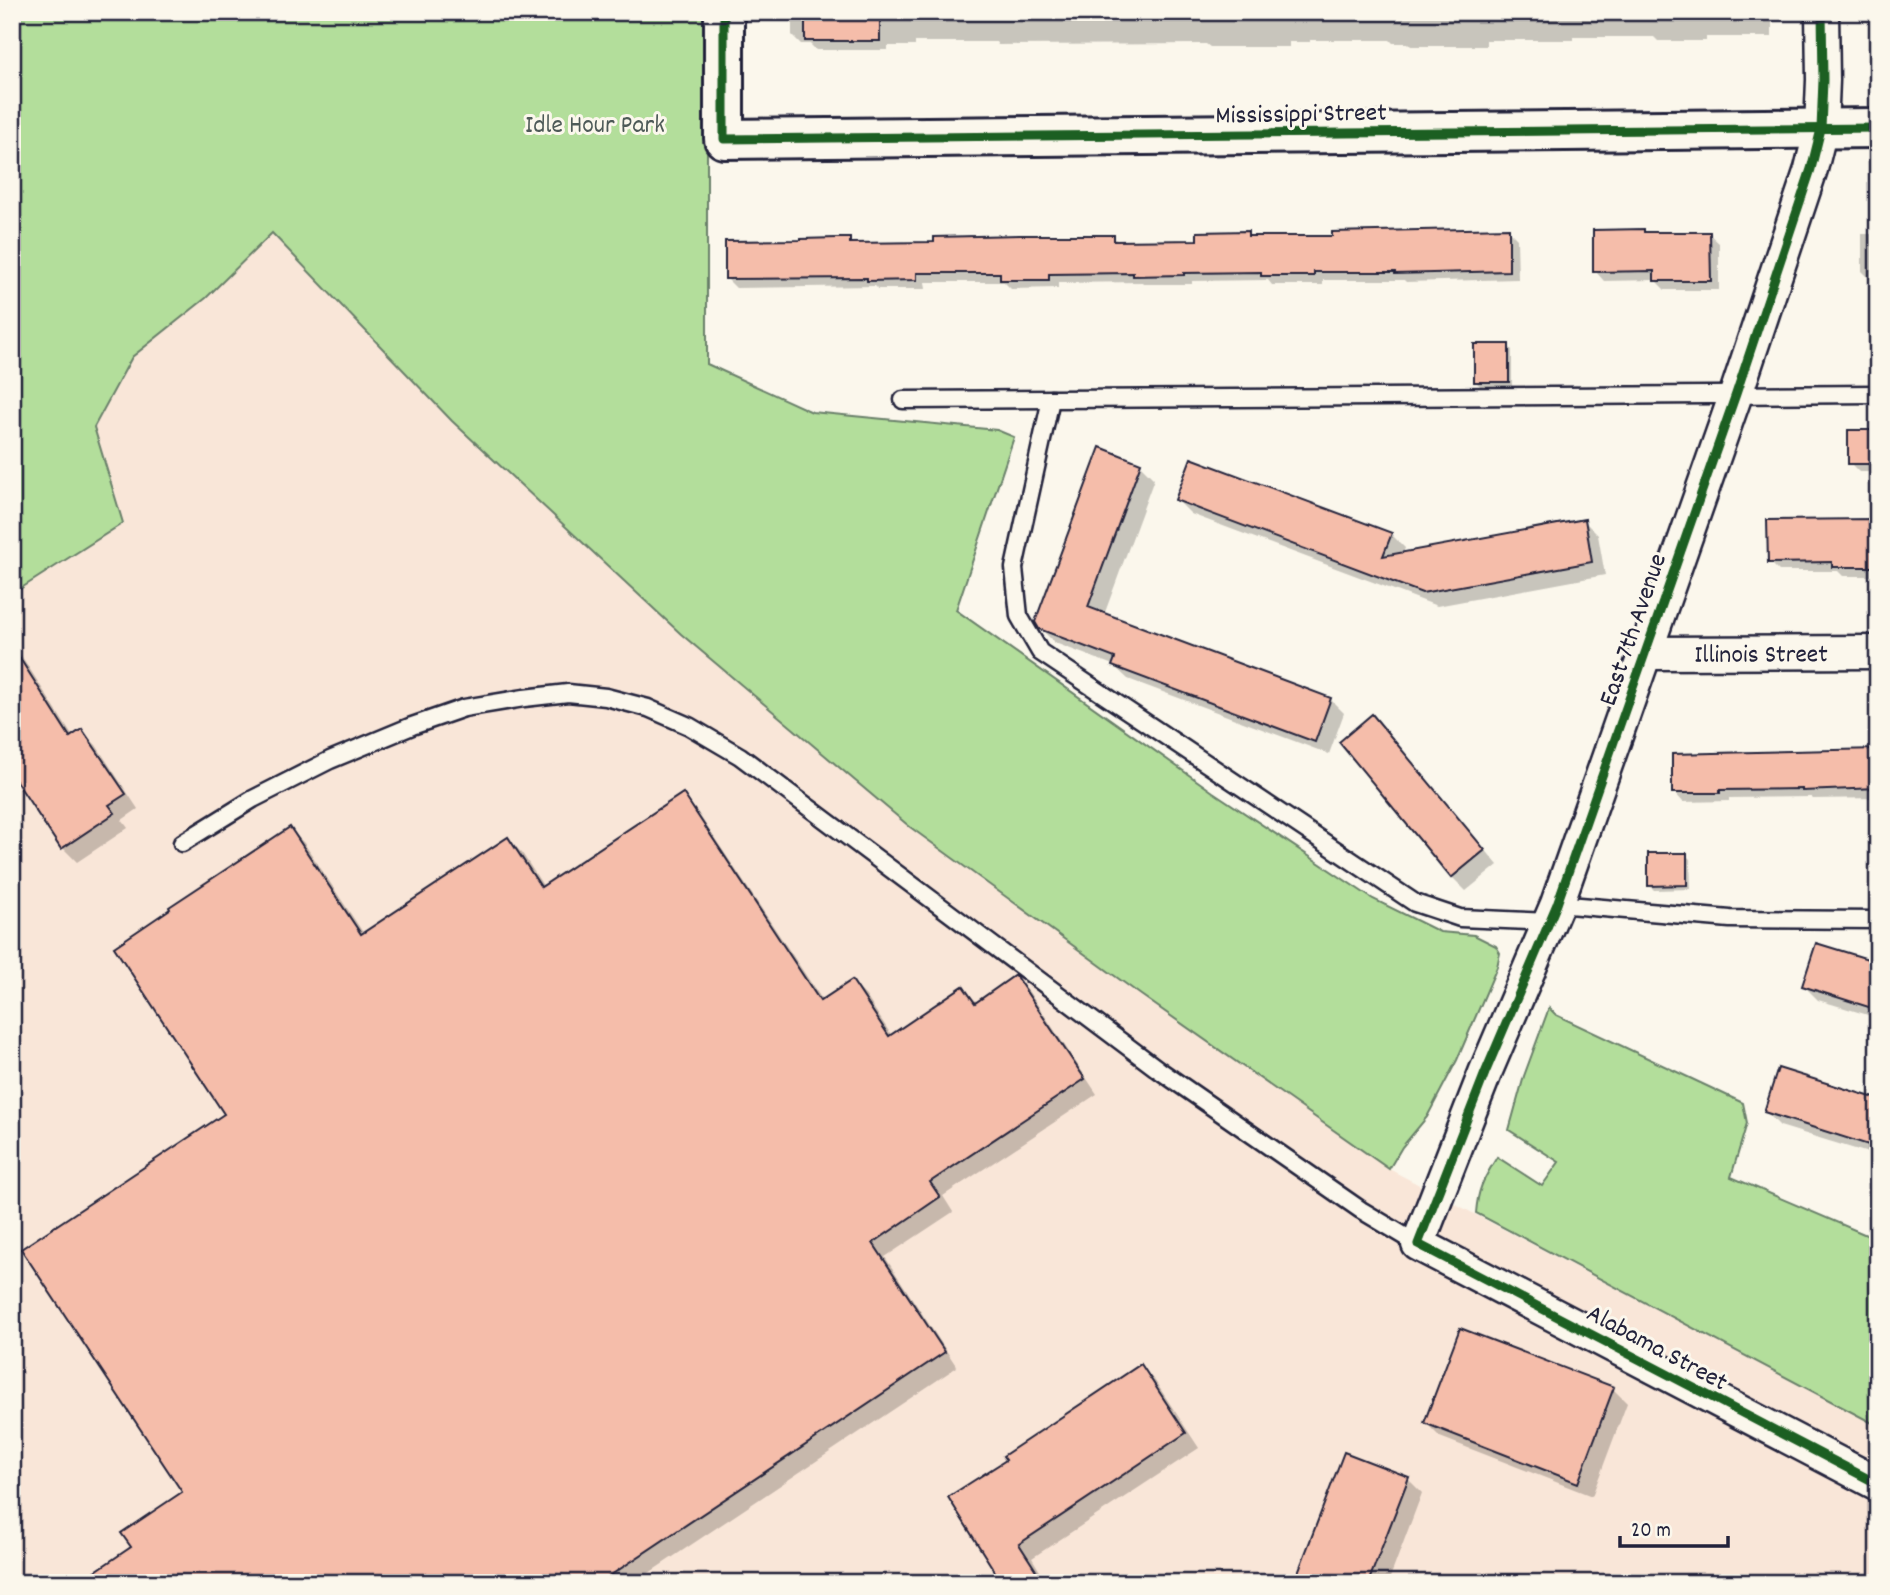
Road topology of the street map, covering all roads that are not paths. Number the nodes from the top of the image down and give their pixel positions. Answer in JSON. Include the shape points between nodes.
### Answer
{"nodes":[{"id":1,"x":724,"y":12,"type":"edge"},
{"id":2,"x":1822,"y":12,"type":"edge"},
{"id":3,"x":1821,"y":128,"type":"junction"},
{"id":4,"x":1878,"y":128,"type":"edge"},
{"id":5,"x":1736,"y":394,"type":"junction"},
{"id":6,"x":1878,"y":394,"type":"edge"},
{"id":7,"x":1051,"y":399,"type":"junction"},
{"id":8,"x":903,"y":400,"type":"dead end"},
{"id":9,"x":1878,"y":652,"type":"edge"},
{"id":10,"x":1645,"y":653,"type":"junction"},
{"id":11,"x":182,"y":843,"type":"dead end"},
{"id":12,"x":1553,"y":913,"type":"junction"},
{"id":13,"x":1878,"y":920,"type":"edge"},
{"id":14,"x":1418,"y":1244,"type":"junction"},
{"id":15,"x":1878,"y":1484,"type":"edge"}],
"edges":[{"from":1,"to":3,"type":"street","name":"Mississippi Street","via":[[724,139]]},
{"from":2,"to":3,"type":"street","name":"East 7th Avenue"},
{"from":3,"to":4,"type":"street","name":"Mississippi Street"},
{"from":3,"to":5,"type":"street","name":"East 7th Avenue"},
{"from":5,"to":6,"type":"lane"},
{"from":5,"to":7,"type":"lane"},
{"from":5,"to":10,"type":"street","name":"East 7th Avenue"},
{"from":7,"to":8,"type":"lane"},
{"from":7,"to":12,"type":"lane","via":[[1014,568],[1018,616],[1040,652],[1415,903],[1460,918]]},
{"from":9,"to":10,"type":"street","name":"Illinois Street"},
{"from":10,"to":12,"type":"street","name":"East 7th Avenue"},
{"from":11,"to":14,"type":"lane","via":[[253,799],[331,760],[464,708],[568,693],[648,708],[689,726],[757,768],[1159,1070],[1361,1210]]},
{"from":12,"to":13,"type":"lane"},
{"from":12,"to":14,"type":"street","name":"East 7th Avenue"},
{"from":14,"to":15,"type":"street","name":"Alabama Street"}]}
